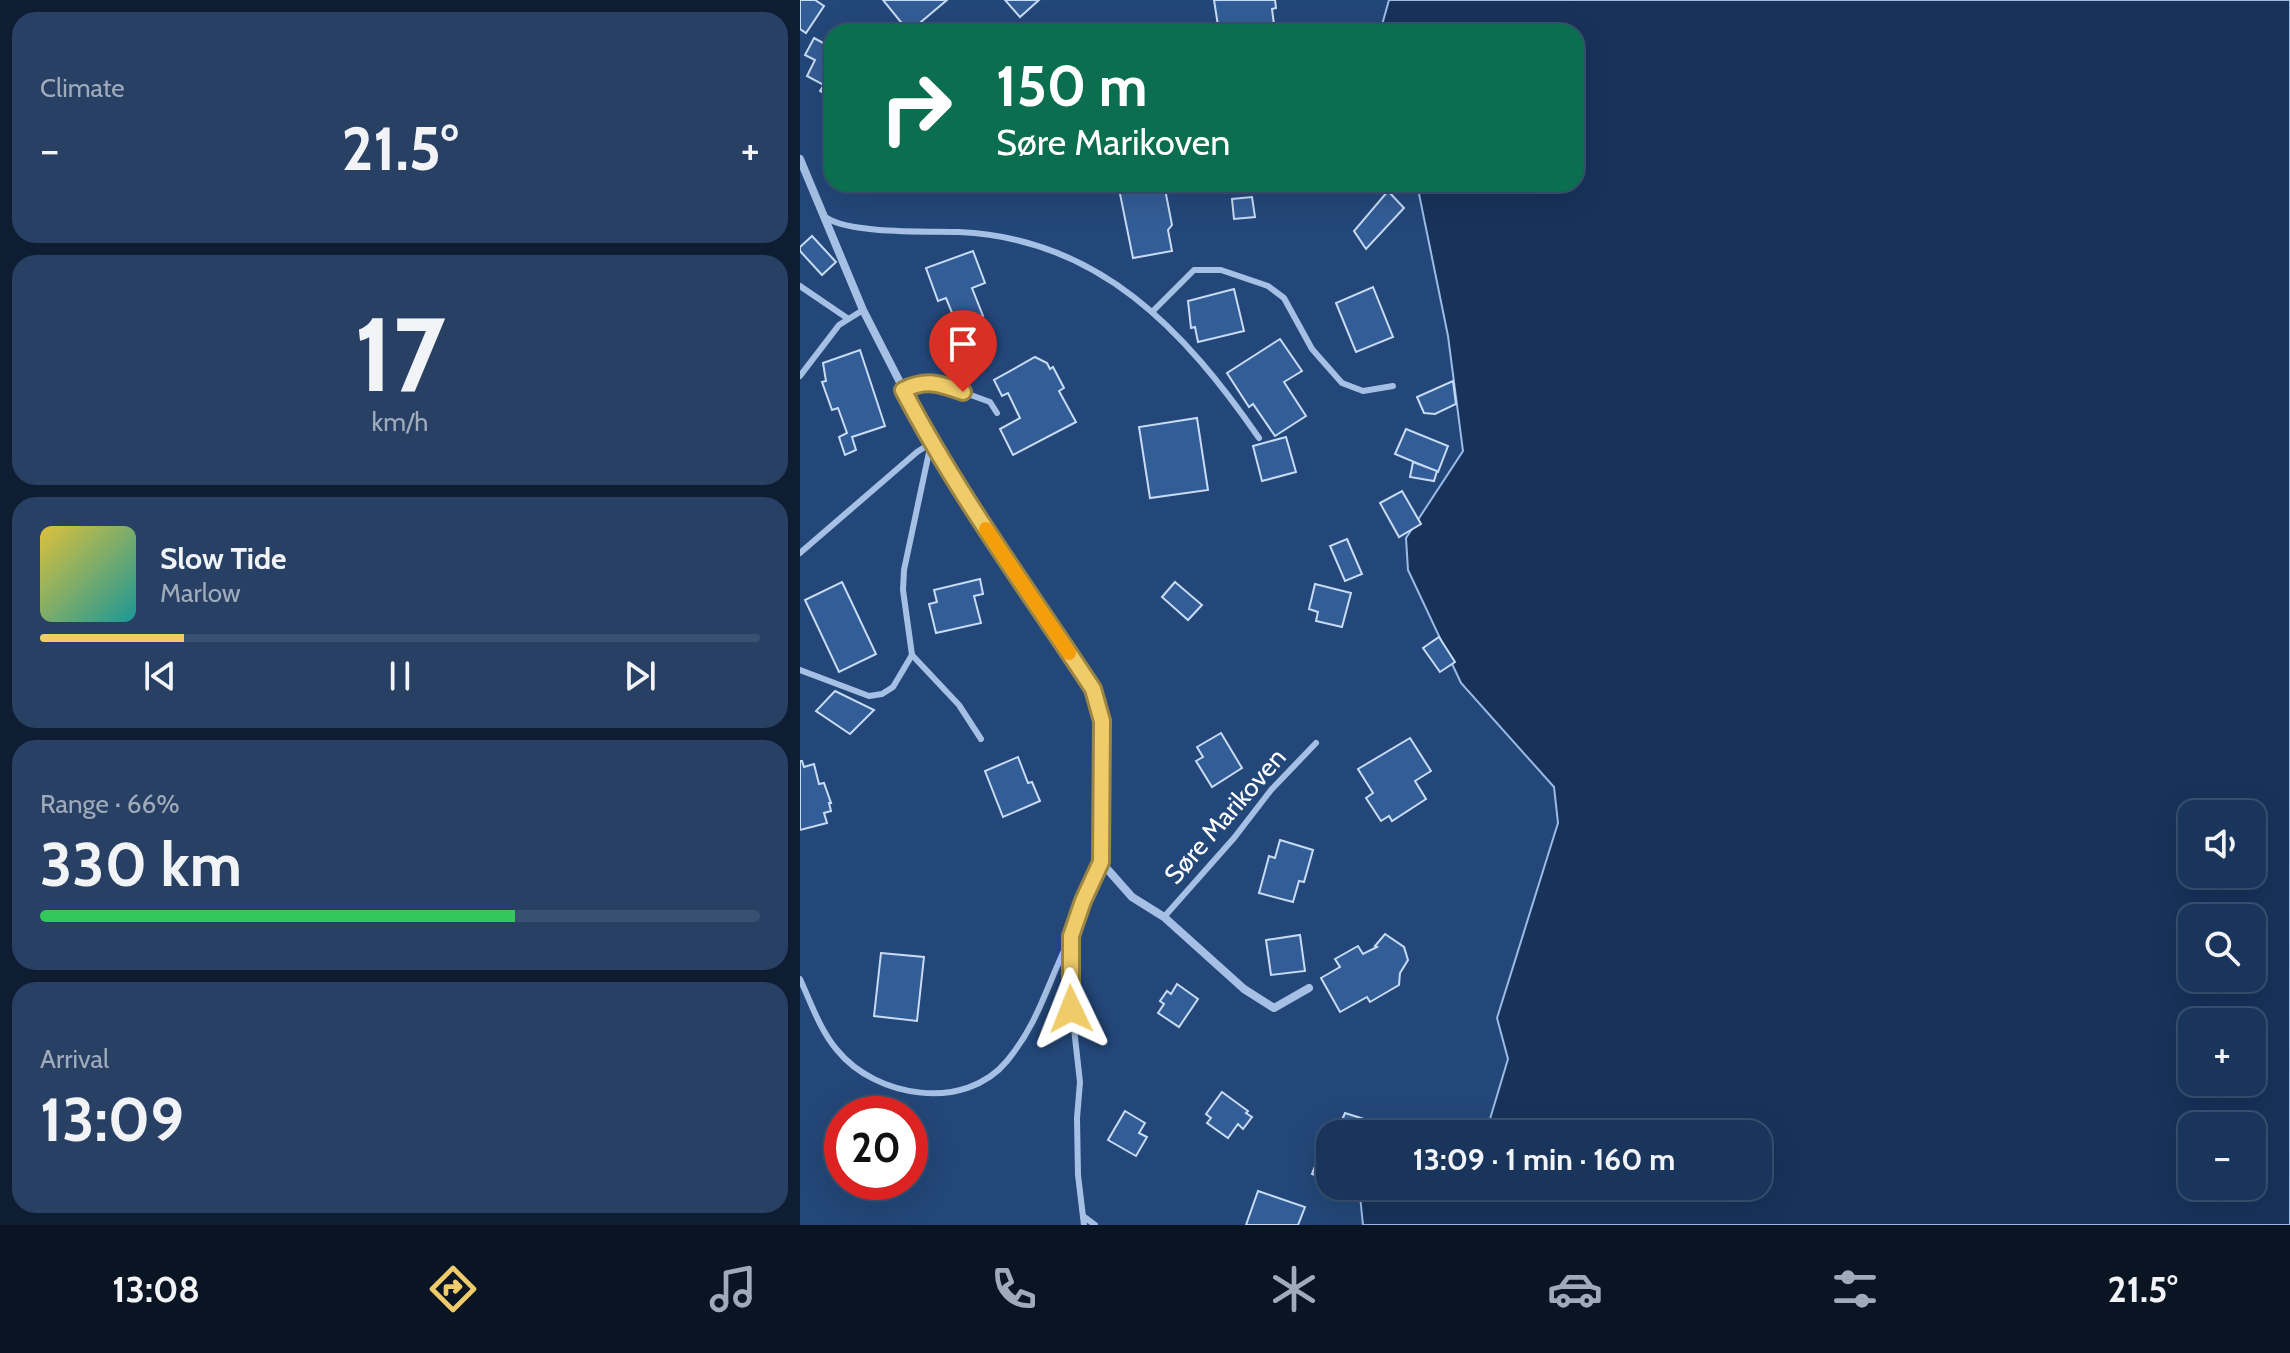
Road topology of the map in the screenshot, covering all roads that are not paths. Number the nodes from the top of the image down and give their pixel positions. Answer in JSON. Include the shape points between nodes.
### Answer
{"nodes":[{"id":1,"x":800,"y":159,"type":"edge"},
{"id":2,"x":827,"y":218,"type":"junction"},
{"id":3,"x":800,"y":286,"type":"edge"},
{"id":4,"x":863,"y":310,"type":"junction"},
{"id":5,"x":1152,"y":312,"type":"junction"},
{"id":6,"x":847,"y":318,"type":"junction"},
{"id":7,"x":800,"y":376,"type":"edge"},
{"id":8,"x":1393,"y":386,"type":"dead end"},
{"id":9,"x":903,"y":390,"type":"junction"},
{"id":10,"x":997,"y":413,"type":"dead end"},
{"id":11,"x":1259,"y":438,"type":"dead end"},
{"id":12,"x":931,"y":443,"type":"junction"},
{"id":13,"x":800,"y":553,"type":"edge"},
{"id":14,"x":912,"y":655,"type":"junction"},
{"id":15,"x":800,"y":670,"type":"edge"},
{"id":16,"x":981,"y":739,"type":"dead end"},
{"id":17,"x":1316,"y":743,"type":"dead end"},
{"id":18,"x":1101,"y":862,"type":"junction"},
{"id":19,"x":1164,"y":917,"type":"junction"},
{"id":20,"x":1071,"y":936,"type":"junction"},
{"id":21,"x":800,"y":979,"type":"edge"},
{"id":22,"x":1309,"y":988,"type":"dead end"},
{"id":23,"x":1083,"y":1216,"type":"junction"},
{"id":24,"x":1084,"y":1225,"type":"edge"},
{"id":25,"x":1095,"y":1225,"type":"edge"}],
"edges":[{"from":1,"to":2,"type":"street"},
{"from":2,"to":4,"type":"street"},
{"from":2,"to":5,"type":"lane","via":[[915,233],[995,234],[1024,241],[1103,275]]},
{"from":3,"to":6,"type":"lane"},
{"from":4,"to":6,"type":"lane"},
{"from":4,"to":9,"type":"street"},
{"from":5,"to":8,"type":"lane","via":[[1194,270],[1221,270],[1268,286],[1284,298],[1312,349],[1342,383],[1363,391]]},
{"from":5,"to":11,"type":"lane","via":[[1231,397]]},
{"from":6,"to":7,"type":"lane"},
{"from":9,"to":10,"type":"lane","via":[[935,382],[990,402]]},
{"from":9,"to":12,"type":"street"},
{"from":12,"to":13,"type":"lane"},
{"from":12,"to":14,"type":"lane","via":[[903,590]]},
{"from":12,"to":18,"type":"street","via":[[1096,697],[1102,721]]},
{"from":14,"to":15,"type":"lane","via":[[893,687],[869,696]]},
{"from":14,"to":16,"type":"lane","via":[[959,705]]},
{"from":17,"to":19,"type":"lane","name":"Søre Marikoven"},
{"from":18,"to":19,"type":"street","name":"Søre Marikoven","via":[[1132,897]]},
{"from":18,"to":20,"type":"lane"},
{"from":19,"to":22,"type":"street","name":"Søre Marikoven","via":[[1244,989],[1274,1008]]},
{"from":20,"to":21,"type":"lane","via":[[1034,1022],[1004,1065],[969,1089],[947,1093],[899,1089],[856,1066],[826,1034]]},
{"from":20,"to":23,"type":"lane","via":[[1069,984],[1080,1082],[1078,1175]]},
{"from":23,"to":24,"type":"lane"},
{"from":23,"to":25,"type":"lane"}]}
